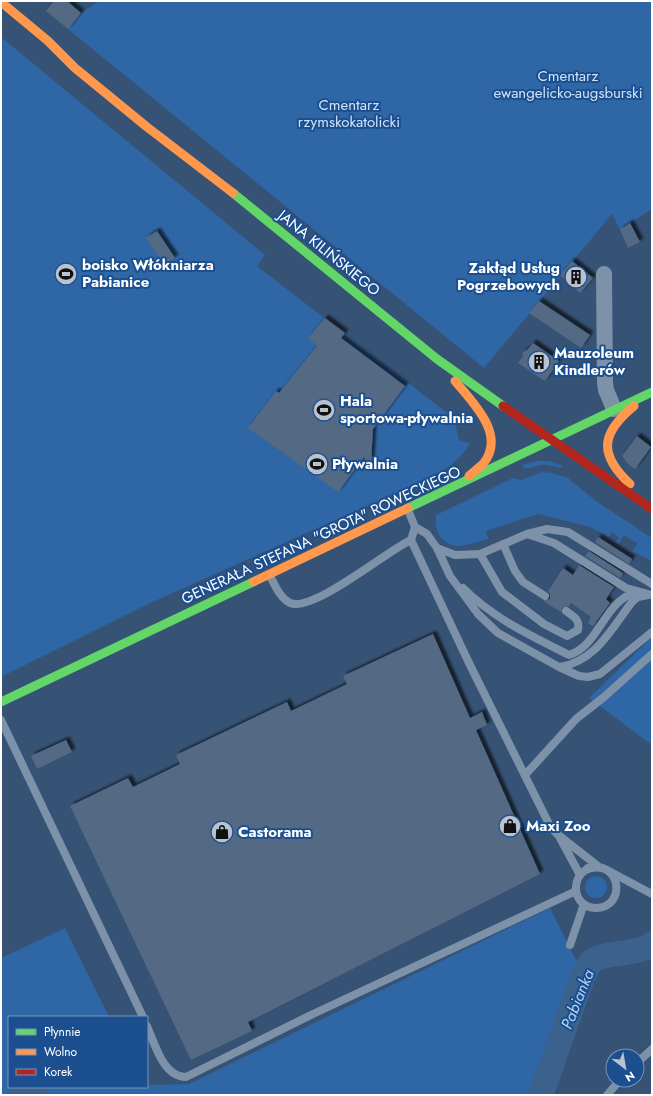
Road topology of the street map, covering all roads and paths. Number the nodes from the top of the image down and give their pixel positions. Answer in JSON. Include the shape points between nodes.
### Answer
{"nodes":[{"id":1,"x":1,"y":2,"type":"edge"},
{"id":2,"x":604,"y":274,"type":"dead end"},
{"id":3,"x":437,"y":359,"type":"junction"},
{"id":4,"x":652,"y":393,"type":"edge"},
{"id":5,"x":614,"y":409,"type":"junction"},
{"id":6,"x":550,"y":439,"type":"junction"},
{"id":7,"x":448,"y":490,"type":"junction"},
{"id":8,"x":652,"y":503,"type":"edge"},
{"id":9,"x":652,"y":509,"type":"edge"},
{"id":10,"x":407,"y":510,"type":"junction"},
{"id":11,"x":415,"y":527,"type":"junction"},
{"id":12,"x":527,"y":534,"type":"junction"},
{"id":13,"x":411,"y":540,"type":"junction"},
{"id":14,"x":503,"y":544,"type":"junction"},
{"id":15,"x":437,"y":548,"type":"junction"},
{"id":16,"x":480,"y":554,"type":"junction"},
{"id":17,"x":269,"y":575,"type":"junction"},
{"id":18,"x":450,"y":576,"type":"junction"},
{"id":19,"x":652,"y":584,"type":"edge"},
{"id":20,"x":636,"y":592,"type":"junction"},
{"id":21,"x":651,"y":595,"type":"edge"},
{"id":22,"x":545,"y":596,"type":"dead end"},
{"id":23,"x":566,"y":611,"type":"dead end"},
{"id":24,"x":652,"y":632,"type":"edge"},
{"id":25,"x":652,"y":654,"type":"edge"},
{"id":26,"x":559,"y":667,"type":"junction"},
{"id":27,"x":1,"y":702,"type":"edge"},
{"id":28,"x":1,"y":720,"type":"edge"},
{"id":29,"x":525,"y":775,"type":"junction"},
{"id":30,"x":557,"y":834,"type":"junction"},
{"id":31,"x":599,"y":867,"type":"junction"},
{"id":32,"x":610,"y":872,"type":"junction"},
{"id":33,"x":580,"y":875,"type":"junction"},
{"id":34,"x":576,"y":891,"type":"junction"},
{"id":35,"x":652,"y":894,"type":"edge"},
{"id":36,"x":584,"y":904,"type":"junction"},
{"id":37,"x":570,"y":944,"type":"dead end"},
{"id":38,"x":143,"y":1016,"type":"edge"},
{"id":39,"x":148,"y":1028,"type":"edge"}],
"edges":[{"from":1,"to":3,"type":"street","name":"JANA KILIŃSKIEGO","via":[[117,102]]},
{"from":2,"to":5,"type":"street","via":[[605,383]]},
{"from":3,"to":6,"type":"street","name":"JANA KILIŃSKIEGO"},
{"from":3,"to":7,"type":"street","via":[[479,409],[492,431],[490,449],[483,462]]},
{"from":4,"to":5,"type":"street","name":"GENERAŁA STEFANA \"GROTA\" ROWECKIEGO"},
{"from":4,"to":8,"type":"street","via":[[619,419],[606,441],[607,458],[612,467]]},
{"from":5,"to":6,"type":"street","name":"GENERAŁA STEFANA \"GROTA\" ROWECKIEGO"},
{"from":6,"to":7,"type":"street","name":"GENERAŁA STEFANA \"GROTA\" ROWECKIEGO"},
{"from":6,"to":9,"type":"street","name":"JANA KILIŃSKIEGO"},
{"from":7,"to":10,"type":"street","name":"GENERAŁA STEFANA \"GROTA\" ROWECKIEGO"},
{"from":10,"to":11,"type":"lane"},
{"from":10,"to":17,"type":"street","name":"GENERAŁA STEFANA \"GROTA\" ROWECKIEGO"},
{"from":11,"to":13,"type":"lane"},
{"from":11,"to":15,"type":"lane","via":[[427,534]]},
{"from":12,"to":14,"type":"lane"},
{"from":12,"to":19,"type":"lane","via":[[547,529],[568,532]]},
{"from":12,"to":20,"type":"lane","via":[[554,543]]},
{"from":13,"to":17,"type":"lane","via":[[309,602],[294,604],[285,600]]},
{"from":13,"to":29,"type":"lane"},
{"from":14,"to":16,"type":"lane"},
{"from":14,"to":22,"type":"lane","via":[[523,582]]},
{"from":15,"to":16,"type":"lane","via":[[455,555]]},
{"from":15,"to":18,"type":"lane"},
{"from":16,"to":23,"type":"lane","via":[[502,592],[544,624],[567,636],[578,630],[579,624],[577,618]]},
{"from":17,"to":27,"type":"street","name":"GENERAŁA STEFANA \"GROTA\" ROWECKIEGO"},
{"from":18,"to":20,"type":"lane","via":[[478,603],[520,630],[569,654],[579,652],[612,608],[625,595]]},
{"from":18,"to":26,"type":"lane","via":[[478,614],[498,633]]},
{"from":20,"to":21,"type":"lane"},
{"from":21,"to":26,"type":"lane","via":[[632,602],[592,654],[572,665]]},
{"from":24,"to":26,"type":"lane","via":[[600,674],[579,676]]},
{"from":25,"to":29,"type":"lane","via":[[576,719]]},
{"from":28,"to":38,"type":"lane"},
{"from":29,"to":30,"type":"lane","via":[[550,826]]},
{"from":30,"to":31,"type":"lane"},
{"from":30,"to":33,"type":"lane"},
{"from":31,"to":32,"type":"lane"},
{"from":31,"to":33,"type":"lane","via":[[588,868]]},
{"from":32,"to":35,"type":"lane"},
{"from":32,"to":36,"type":"lane","via":[[617,886],[612,900],[599,908]]},
{"from":33,"to":34,"type":"lane"},
{"from":34,"to":36,"type":"lane"},
{"from":34,"to":39,"type":"lane","via":[[186,1076],[178,1077],[172,1074]]},
{"from":36,"to":37,"type":"lane"}]}
